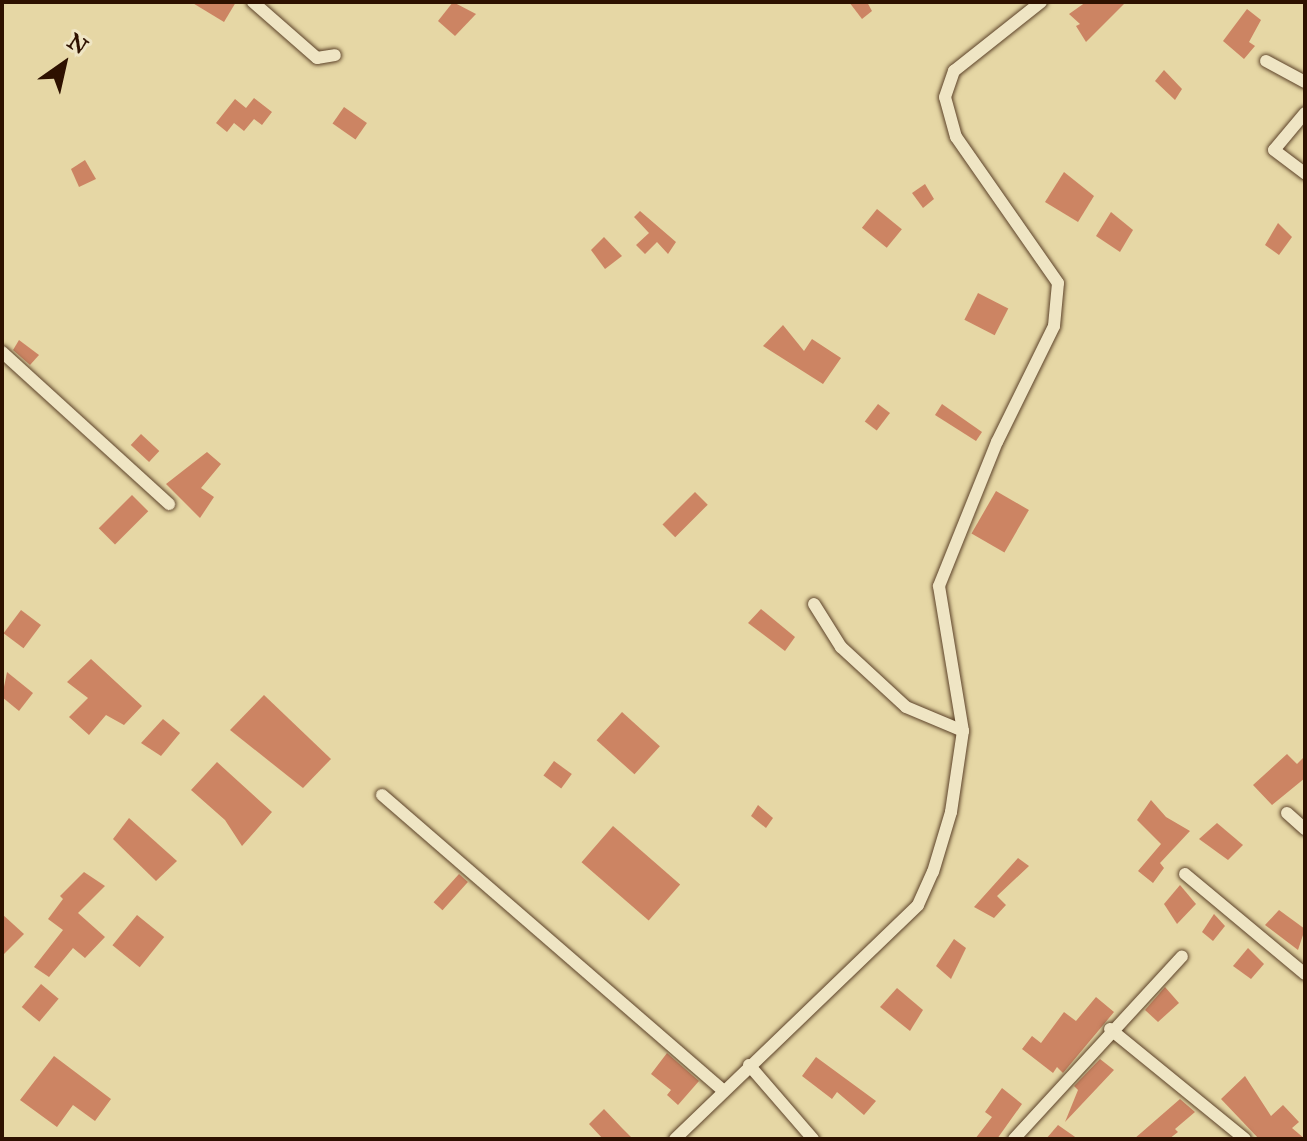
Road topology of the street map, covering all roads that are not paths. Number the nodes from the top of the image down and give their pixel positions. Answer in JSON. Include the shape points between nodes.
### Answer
{"nodes":[{"id":1,"x":253,"y":2,"type":"edge"},
{"id":2,"x":1041,"y":2,"type":"edge"},
{"id":3,"x":335,"y":55,"type":"dead end"},
{"id":4,"x":1266,"y":61,"type":"dead end"},
{"id":5,"x":1305,"y":82,"type":"edge"},
{"id":6,"x":1305,"y":113,"type":"edge"},
{"id":7,"x":1305,"y":173,"type":"edge"},
{"id":8,"x":2,"y":352,"type":"edge"},
{"id":9,"x":169,"y":504,"type":"dead end"},
{"id":10,"x":814,"y":604,"type":"dead end"},
{"id":11,"x":963,"y":731,"type":"junction"},
{"id":12,"x":382,"y":795,"type":"dead end"},
{"id":13,"x":1287,"y":813,"type":"dead end"},
{"id":14,"x":1305,"y":829,"type":"edge"},
{"id":15,"x":1185,"y":874,"type":"dead end"},
{"id":16,"x":1182,"y":956,"type":"dead end"},
{"id":17,"x":1305,"y":974,"type":"edge"},
{"id":18,"x":1110,"y":1029,"type":"junction"},
{"id":19,"x":749,"y":1065,"type":"junction"},
{"id":20,"x":722,"y":1089,"type":"junction"},
{"id":21,"x":675,"y":1139,"type":"edge"},
{"id":22,"x":813,"y":1139,"type":"edge"},
{"id":23,"x":1014,"y":1139,"type":"edge"},
{"id":24,"x":1245,"y":1139,"type":"edge"}],
"edges":[{"from":1,"to":3,"type":"street","via":[[317,58]]},
{"from":2,"to":11,"type":"street","via":[[954,71],[945,97],[956,137],[1058,283],[1054,326],[997,442],[939,586]]},
{"from":4,"to":5,"type":"street"},
{"from":6,"to":7,"type":"street","via":[[1274,150]]},
{"from":8,"to":9,"type":"street"},
{"from":10,"to":11,"type":"street","via":[[841,647],[906,707]]},
{"from":11,"to":19,"type":"street","via":[[951,812],[918,905]]},
{"from":12,"to":20,"type":"street"},
{"from":13,"to":14,"type":"street"},
{"from":15,"to":17,"type":"street"},
{"from":16,"to":18,"type":"street"},
{"from":18,"to":23,"type":"street"},
{"from":18,"to":24,"type":"street"},
{"from":19,"to":20,"type":"street"},
{"from":19,"to":22,"type":"street"},
{"from":20,"to":21,"type":"street"}]}
